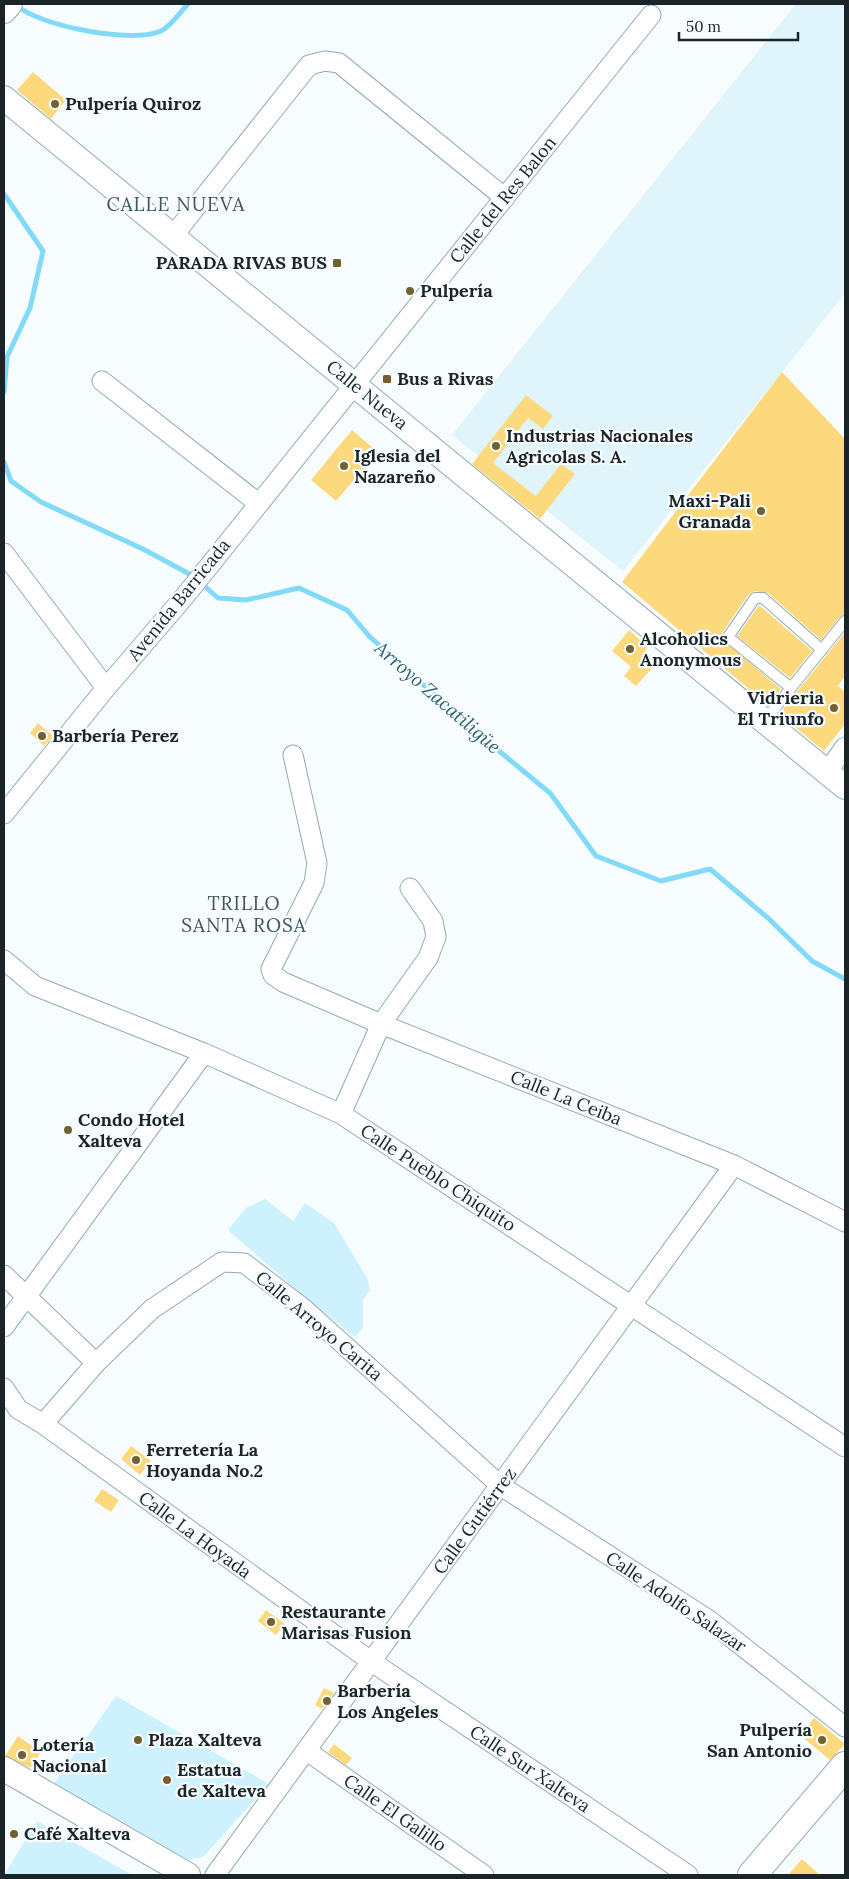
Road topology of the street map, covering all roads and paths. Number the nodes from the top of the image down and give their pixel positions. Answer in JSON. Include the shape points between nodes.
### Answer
{"nodes":[{"id":1,"x":10,"y":4,"type":"edge"},
{"id":2,"x":4,"y":11,"type":"edge"},
{"id":3,"x":651,"y":16,"type":"dead end"},
{"id":4,"x":4,"y":98,"type":"edge"},
{"id":5,"x":505,"y":198,"type":"junction"},
{"id":6,"x":173,"y":236,"type":"junction"},
{"id":7,"x":102,"y":381,"type":"dead end"},
{"id":8,"x":354,"y":384,"type":"junction"},
{"id":9,"x":258,"y":504,"type":"junction"},
{"id":10,"x":4,"y":553,"type":"edge"},
{"id":11,"x":845,"y":621,"type":"edge"},
{"id":12,"x":822,"y":650,"type":"junction"},
{"id":13,"x":106,"y":688,"type":"junction"},
{"id":14,"x":791,"y":688,"type":"junction"},
{"id":15,"x":765,"y":720,"type":"junction"},
{"id":16,"x":845,"y":747,"type":"edge"},
{"id":17,"x":293,"y":755,"type":"dead end"},
{"id":18,"x":827,"y":772,"type":"junction"},
{"id":19,"x":845,"y":787,"type":"edge"},
{"id":20,"x":4,"y":814,"type":"edge"},
{"id":21,"x":410,"y":888,"type":"dead end"},
{"id":22,"x":4,"y":960,"type":"edge"},
{"id":23,"x":381,"y":1024,"type":"junction"},
{"id":24,"x":204,"y":1053,"type":"junction"},
{"id":25,"x":341,"y":1114,"type":"junction"},
{"id":26,"x":734,"y":1165,"type":"junction"},
{"id":27,"x":845,"y":1222,"type":"edge"},
{"id":28,"x":4,"y":1276,"type":"edge"},
{"id":29,"x":26,"y":1296,"type":"junction"},
{"id":30,"x":632,"y":1305,"type":"junction"},
{"id":31,"x":4,"y":1327,"type":"edge"},
{"id":32,"x":96,"y":1363,"type":"junction"},
{"id":33,"x":4,"y":1388,"type":"edge"},
{"id":34,"x":11,"y":1407,"type":"edge"},
{"id":35,"x":43,"y":1424,"type":"junction"},
{"id":36,"x":845,"y":1447,"type":"edge"},
{"id":37,"x":500,"y":1486,"type":"junction"},
{"id":38,"x":372,"y":1662,"type":"junction"},
{"id":39,"x":845,"y":1726,"type":"edge"},
{"id":40,"x":307,"y":1751,"type":"junction"},
{"id":41,"x":845,"y":1766,"type":"edge"},
{"id":42,"x":4,"y":1769,"type":"edge"},
{"id":43,"x":4,"y":1785,"type":"edge"},
{"id":44,"x":35,"y":1796,"type":"junction"},
{"id":45,"x":162,"y":1875,"type":"edge"},
{"id":46,"x":188,"y":1875,"type":"edge"},
{"id":47,"x":215,"y":1875,"type":"edge"},
{"id":48,"x":484,"y":1875,"type":"edge"},
{"id":49,"x":688,"y":1875,"type":"edge"},
{"id":50,"x":752,"y":1875,"type":"edge"}],
"edges":[{"from":1,"to":2,"type":"street"},
{"from":3,"to":5,"type":"street","name":"Calle del Res Balon"},
{"from":4,"to":6,"type":"street","name":"Calle Nueva"},
{"from":5,"to":6,"type":"street","via":[[339,63],[324,61],[309,64]]},
{"from":5,"to":8,"type":"street","name":"Calle del Res Balon"},
{"from":6,"to":8,"type":"street","name":"Calle Nueva"},
{"from":7,"to":9,"type":"street"},
{"from":8,"to":9,"type":"street","name":"Avenida Barricada"},
{"from":8,"to":15,"type":"street","name":"Calle Nueva"},
{"from":9,"to":13,"type":"street","name":"Avenida Barricada"},
{"from":10,"to":13,"type":"street"},
{"from":11,"to":12,"type":"lane"},
{"from":12,"to":14,"type":"lane"},
{"from":12,"to":14,"type":"lane","via":[[763,598],[755,598],[728,637]]},
{"from":13,"to":20,"type":"street","name":"Avenida Barricada"},
{"from":14,"to":15,"type":"lane"},
{"from":15,"to":18,"type":"street","name":"Calle Nueva"},
{"from":16,"to":18,"type":"street"},
{"from":17,"to":23,"type":"street","name":"Calle La Ceiba","via":[[317,863],[314,883],[271,969],[273,975],[283,982]]},
{"from":18,"to":19,"type":"street","name":"Calle Nueva"},
{"from":21,"to":23,"type":"street","via":[[433,921],[436,937],[428,958]]},
{"from":22,"to":24,"type":"street","name":"Calle Pueblo Chiquito","via":[[35,986]]},
{"from":23,"to":25,"type":"street"},
{"from":23,"to":26,"type":"street","name":"Calle La Ceiba"},
{"from":24,"to":25,"type":"street","name":"Calle Pueblo Chiquito"},
{"from":24,"to":29,"type":"street"},
{"from":25,"to":30,"type":"street","name":"Calle Pueblo Chiquito"},
{"from":26,"to":27,"type":"street","name":"Calle La Ceiba"},
{"from":26,"to":30,"type":"street","name":"Calle Gutiérrez"},
{"from":28,"to":29,"type":"street"},
{"from":29,"to":31,"type":"street"},
{"from":29,"to":32,"type":"street"},
{"from":30,"to":36,"type":"street","name":"Calle Pueblo Chiquito"},
{"from":30,"to":37,"type":"street","name":"Calle Gutiérrez"},
{"from":32,"to":35,"type":"street","name":"Calle Arroyo Carita"},
{"from":32,"to":37,"type":"street","name":"Calle Arroyo Carita","via":[[152,1309],[222,1262],[244,1263],[303,1308]]},
{"from":33,"to":34,"type":"street","name":"Calle La Hoyada"},
{"from":34,"to":35,"type":"street","name":"Calle La Hoyada"},
{"from":35,"to":38,"type":"street","name":"Calle La Hoyada"},
{"from":37,"to":38,"type":"street","name":"Calle Gutiérrez"},
{"from":37,"to":39,"type":"street","name":"Calle Adolfo Salazar","via":[[709,1620]]},
{"from":38,"to":40,"type":"street","name":"Calle Gutiérrez"},
{"from":38,"to":49,"type":"street","name":"Calle Sur Xalteva"},
{"from":40,"to":47,"type":"street","name":"Calle Gutiérrez"},
{"from":40,"to":48,"type":"street","name":"Calle El Galillo"},
{"from":41,"to":50,"type":"highway"},
{"from":42,"to":44,"type":"street"},
{"from":43,"to":44,"type":"street"},
{"from":44,"to":45,"type":"street"},
{"from":44,"to":46,"type":"street"}]}
